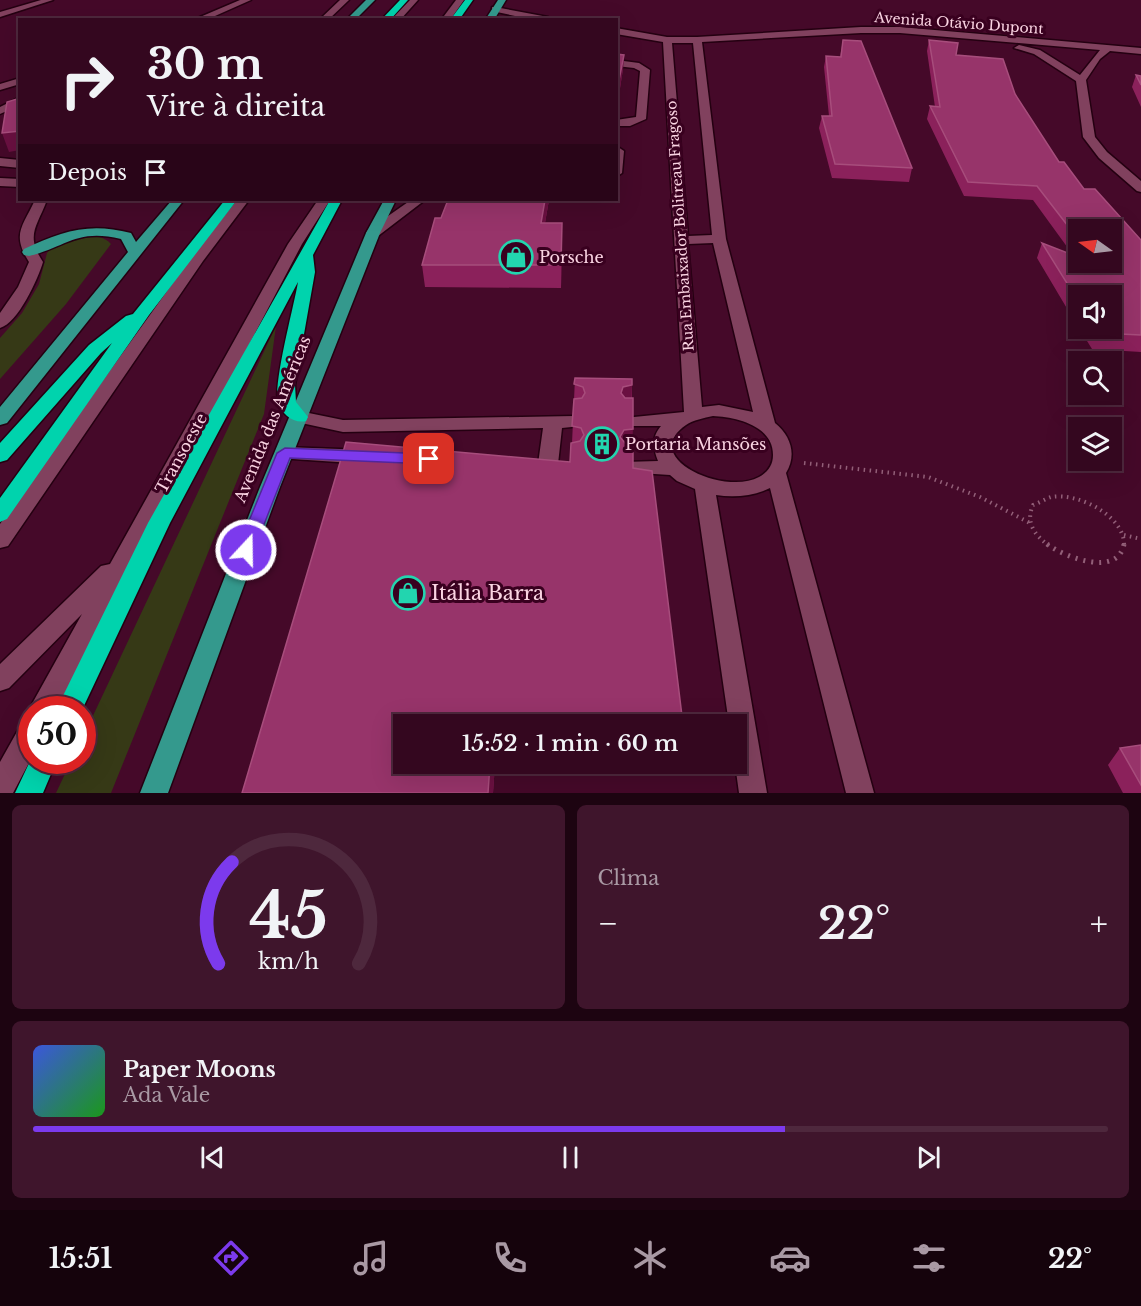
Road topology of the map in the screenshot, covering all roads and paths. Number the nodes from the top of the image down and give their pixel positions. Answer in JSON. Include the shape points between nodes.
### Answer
{"nodes":[{"id":1,"x":49,"y":0,"type":"edge"},
{"id":2,"x":247,"y":0,"type":"edge"},
{"id":3,"x":345,"y":0,"type":"edge"},
{"id":4,"x":371,"y":0,"type":"edge"},
{"id":5,"x":404,"y":0,"type":"edge"},
{"id":6,"x":414,"y":0,"type":"edge"},
{"id":7,"x":460,"y":0,"type":"edge"},
{"id":8,"x":469,"y":0,"type":"edge"},
{"id":9,"x":501,"y":0,"type":"edge"},
{"id":10,"x":495,"y":9,"type":"junction"},
{"id":11,"x":0,"y":15,"type":"edge"},
{"id":12,"x":202,"y":18,"type":"edge"},
{"id":13,"x":325,"y":18,"type":"edge"},
{"id":14,"x":352,"y":18,"type":"edge"},
{"id":15,"x":387,"y":18,"type":"edge"},
{"id":16,"x":397,"y":18,"type":"edge"},
{"id":17,"x":446,"y":18,"type":"edge"},
{"id":18,"x":456,"y":18,"type":"edge"},
{"id":19,"x":490,"y":18,"type":"edge"},
{"id":20,"x":538,"y":18,"type":"edge"},
{"id":21,"x":618,"y":31,"type":"edge"},
{"id":22,"x":967,"y":36,"type":"junction"},
{"id":23,"x":667,"y":40,"type":"junction"},
{"id":24,"x":697,"y":40,"type":"junction"},
{"id":25,"x":1108,"y":48,"type":"junction"},
{"id":26,"x":1141,"y":51,"type":"edge"},
{"id":27,"x":1037,"y":52,"type":"junction"},
{"id":28,"x":1097,"y":57,"type":"junction"},
{"id":29,"x":618,"y":63,"type":"edge"},
{"id":30,"x":1081,"y":80,"type":"junction"},
{"id":31,"x":18,"y":82,"type":"edge"},
{"id":32,"x":0,"y":87,"type":"edge"},
{"id":33,"x":18,"y":93,"type":"edge"},
{"id":34,"x":0,"y":99,"type":"edge"},
{"id":35,"x":18,"y":101,"type":"edge"},
{"id":36,"x":0,"y":111,"type":"edge"},
{"id":37,"x":618,"y":123,"type":"edge"},
{"id":38,"x":0,"y":162,"type":"edge"},
{"id":39,"x":18,"y":164,"type":"edge"},
{"id":40,"x":0,"y":182,"type":"edge"},
{"id":41,"x":18,"y":183,"type":"edge"},
{"id":42,"x":1141,"y":188,"type":"edge"},
{"id":43,"x":40,"y":201,"type":"edge"},
{"id":44,"x":177,"y":201,"type":"edge"},
{"id":45,"x":230,"y":201,"type":"edge"},
{"id":46,"x":242,"y":201,"type":"edge"},
{"id":47,"x":323,"y":201,"type":"edge"},
{"id":48,"x":335,"y":201,"type":"edge"},
{"id":49,"x":390,"y":201,"type":"edge"},
{"id":50,"x":418,"y":201,"type":"edge"},
{"id":51,"x":374,"y":233,"type":"junction"},
{"id":52,"x":719,"y":239,"type":"junction"},
{"id":53,"x":680,"y":240,"type":"junction"},
{"id":54,"x":134,"y":250,"type":"junction"},
{"id":55,"x":28,"y":252,"type":"junction"},
{"id":56,"x":306,"y":254,"type":"junction"},
{"id":57,"x":143,"y":312,"type":"junction"},
{"id":58,"x":0,"y":323,"type":"edge"},
{"id":59,"x":686,"y":416,"type":"junction"},
{"id":60,"x":299,"y":417,"type":"junction"},
{"id":61,"x":0,"y":419,"type":"edge"},
{"id":62,"x":553,"y":422,"type":"junction"},
{"id":63,"x":574,"y":422,"type":"edge"},
{"id":64,"x":632,"y":422,"type":"edge"},
{"id":65,"x":766,"y":425,"type":"junction"},
{"id":66,"x":285,"y":453,"type":"junction"},
{"id":67,"x":0,"y":456,"type":"edge"},
{"id":68,"x":381,"y":457,"type":"edge"},
{"id":69,"x":524,"y":463,"type":"edge"},
{"id":70,"x":548,"y":464,"type":"junction"},
{"id":71,"x":572,"y":465,"type":"edge"},
{"id":72,"x":631,"y":466,"type":"edge"},
{"id":73,"x":672,"y":468,"type":"junction"},
{"id":74,"x":780,"y":468,"type":"junction"},
{"id":75,"x":705,"y":487,"type":"junction"},
{"id":76,"x":0,"y":514,"type":"edge"},
{"id":77,"x":1030,"y":523,"type":"junction"},
{"id":78,"x":1124,"y":535,"type":"junction"},
{"id":79,"x":1141,"y":539,"type":"edge"},
{"id":80,"x":0,"y":540,"type":"edge"},
{"id":81,"x":123,"y":559,"type":"junction"},
{"id":82,"x":0,"y":680,"type":"edge"},
{"id":83,"x":50,"y":696,"type":"edge"},
{"id":84,"x":76,"y":696,"type":"edge"},
{"id":85,"x":18,"y":756,"type":"edge"},
{"id":86,"x":38,"y":774,"type":"edge"},
{"id":87,"x":0,"y":789,"type":"edge"},
{"id":88,"x":29,"y":793,"type":"edge"},
{"id":89,"x":154,"y":793,"type":"edge"},
{"id":90,"x":753,"y":793,"type":"edge"},
{"id":91,"x":860,"y":793,"type":"edge"}],
"edges":[{"from":1,"to":11,"type":"street"},
{"from":2,"to":12,"type":"street"},
{"from":3,"to":13,"type":"street"},
{"from":4,"to":14,"type":"main road"},
{"from":5,"to":15,"type":"highway"},
{"from":6,"to":16,"type":"street"},
{"from":7,"to":17,"type":"street"},
{"from":8,"to":18,"type":"highway"},
{"from":9,"to":10,"type":"main road"},
{"from":10,"to":19,"type":"main road"},
{"from":10,"to":20,"type":"street"},
{"from":21,"to":23,"type":"street","name":"Avenida Otávio Dupont"},
{"from":22,"to":24,"type":"street","name":"Avenida Otávio Dupont","via":[[861,30]]},
{"from":22,"to":25,"type":"street","name":"Avenida Otávio Dupont"},
{"from":22,"to":27,"type":"street"},
{"from":23,"to":24,"type":"street","name":"Avenida Otávio Dupont"},
{"from":23,"to":53,"type":"street","name":"Rua Embaixador Bolitreau Fragoso"},
{"from":24,"to":52,"type":"street","name":"Rua Embaixador Bolitreau Fragoso"},
{"from":25,"to":26,"type":"street","name":"Avenida Otávio Dupont"},
{"from":25,"to":28,"type":"street"},
{"from":27,"to":28,"type":"street"},
{"from":27,"to":30,"type":"street"},
{"from":28,"to":30,"type":"street"},
{"from":29,"to":37,"type":"street","via":[[645,70],[641,120]]},
{"from":30,"to":42,"type":"street","via":[[1089,137],[1103,155]]},
{"from":31,"to":32,"type":"street"},
{"from":33,"to":34,"type":"street"},
{"from":35,"to":36,"type":"street"},
{"from":38,"to":39,"type":"street"},
{"from":40,"to":41,"type":"street"},
{"from":43,"to":55,"type":"street","via":[[24,232]]},
{"from":44,"to":54,"type":"main road"},
{"from":45,"to":57,"type":"highway"},
{"from":46,"to":80,"type":"street"},
{"from":47,"to":81,"type":"street","name":"Transoeste","via":[[295,244]]},
{"from":48,"to":56,"type":"highway"},
{"from":49,"to":51,"type":"main road","name":"Avenida das Américas"},
{"from":50,"to":51,"type":"street"},
{"from":51,"to":60,"type":"main road","name":"Avenida das Américas"},
{"from":52,"to":53,"type":"street"},
{"from":52,"to":65,"type":"street","name":"Rua Embaixador Bolitreau Fragoso"},
{"from":53,"to":59,"type":"street","name":"Rua Embaixador Bolitreau Fragoso"},
{"from":54,"to":55,"type":"main road","via":[[126,236],[90,230],[57,238]]},
{"from":54,"to":61,"type":"main road"},
{"from":55,"to":58,"type":"street","via":[[36,262],[31,278]]},
{"from":56,"to":60,"type":"highway","via":[[308,273],[286,385],[287,403]]},
{"from":56,"to":84,"type":"highway","via":[[159,523]]},
{"from":57,"to":67,"type":"highway","via":[[95,349]]},
{"from":57,"to":76,"type":"highway"},
{"from":59,"to":64,"type":"street"},
{"from":59,"to":65,"type":"street","via":[[712,410],[731,411]]},
{"from":59,"to":73,"type":"street","via":[[663,436],[664,458]]},
{"from":60,"to":62,"type":"street","via":[[343,426]]},
{"from":60,"to":66,"type":"main road","name":"Avenida das Américas"},
{"from":62,"to":63,"type":"street"},
{"from":62,"to":70,"type":"street"},
{"from":65,"to":74,"type":"street","via":[[783,449]]},
{"from":66,"to":68,"type":"street"},
{"from":66,"to":89,"type":"main road","name":"Avenida das Américas"},
{"from":69,"to":70,"type":"street"},
{"from":70,"to":71,"type":"street"},
{"from":72,"to":73,"type":"street"},
{"from":73,"to":75,"type":"street"},
{"from":74,"to":75,"type":"street","via":[[764,483],[746,489]]},
{"from":74,"to":77,"type":"path","via":[[849,467],[928,477],[980,497]]},
{"from":74,"to":91,"type":"street"},
{"from":75,"to":90,"type":"street"},
{"from":77,"to":78,"type":"path","via":[[1033,505],[1052,497],[1067,498],[1109,515]]},
{"from":77,"to":78,"type":"path","via":[[1035,534],[1062,554],[1096,562],[1111,561],[1121,555]]},
{"from":78,"to":79,"type":"path"},
{"from":81,"to":82,"type":"street"},
{"from":81,"to":83,"type":"street","name":"Transoeste"},
{"from":85,"to":87,"type":"street"},
{"from":86,"to":88,"type":"highway"}]}
